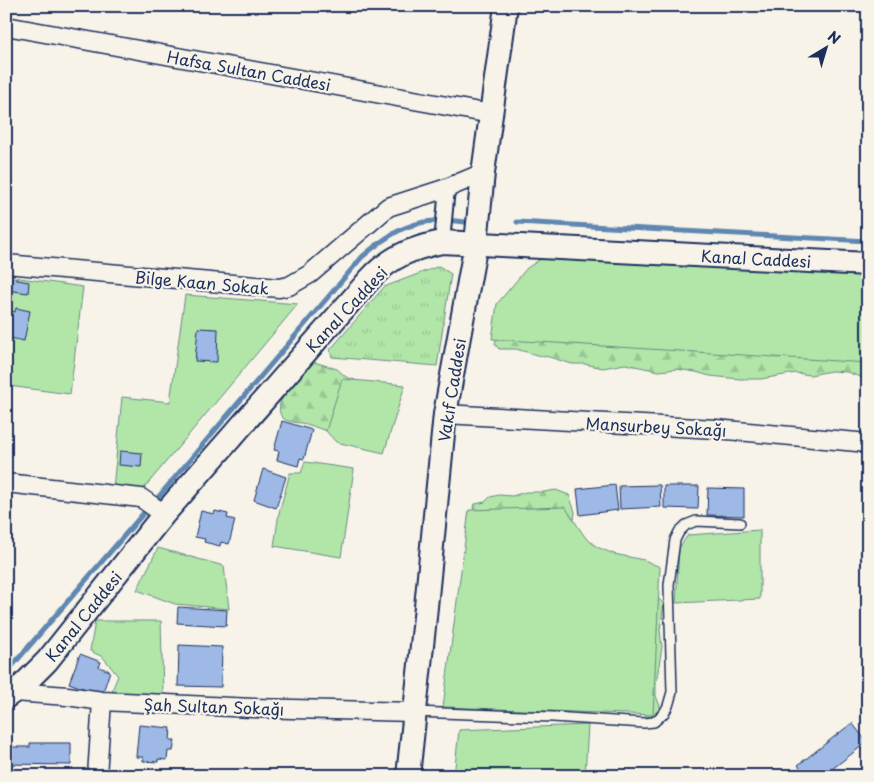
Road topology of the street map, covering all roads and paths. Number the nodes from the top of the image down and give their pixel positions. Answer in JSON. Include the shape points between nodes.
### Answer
{"nodes":[{"id":1,"x":506,"y":6,"type":"edge"},
{"id":2,"x":6,"y":26,"type":"edge"},
{"id":3,"x":491,"y":114,"type":"junction"},
{"id":4,"x":483,"y":181,"type":"junction"},
{"id":5,"x":447,"y":188,"type":"junction"},
{"id":6,"x":442,"y":242,"type":"junction"},
{"id":7,"x":476,"y":243,"type":"junction"},
{"id":8,"x":6,"y":264,"type":"edge"},
{"id":9,"x":868,"y":264,"type":"edge"},
{"id":10,"x":444,"y":414,"type":"junction"},
{"id":11,"x":868,"y":442,"type":"edge"},
{"id":12,"x":6,"y":483,"type":"edge"},
{"id":13,"x":164,"y":514,"type":"junction"},
{"id":14,"x":740,"y":523,"type":"dead end"},
{"id":15,"x":10,"y":694,"type":"edge"},
{"id":16,"x":102,"y":701,"type":"junction"},
{"id":17,"x":414,"y":712,"type":"junction"},
{"id":18,"x":97,"y":776,"type":"edge"},
{"id":19,"x":408,"y":776,"type":"edge"}],
"edges":[{"from":1,"to":3,"type":"street","name":"Vakıf Caddesi"},
{"from":2,"to":3,"type":"street","name":"Hafsa Sultan Caddesi"},
{"from":3,"to":4,"type":"street","name":"Vakıf Caddesi"},
{"from":4,"to":5,"type":"street","name":"Bilge Kaan Sokak"},
{"from":4,"to":7,"type":"street","name":"Vakıf Caddesi"},
{"from":5,"to":6,"type":"street"},
{"from":5,"to":8,"type":"street","name":"Bilge Kaan Sokak","via":[[388,207],[310,274],[280,288]]},
{"from":6,"to":7,"type":"street","name":"Kanal Caddesi"},
{"from":6,"to":13,"type":"street","name":"Kanal Caddesi","via":[[418,247],[380,268]]},
{"from":7,"to":9,"type":"street","name":"Kanal Caddesi"},
{"from":7,"to":10,"type":"street","name":"Vakıf Caddesi"},
{"from":10,"to":11,"type":"street","name":"Mansurbey Sokağı","via":[[716,429]]},
{"from":10,"to":17,"type":"street","name":"Vakıf Caddesi"},
{"from":12,"to":13,"type":"street","via":[[141,498]]},
{"from":13,"to":15,"type":"street","name":"Kanal Caddesi","via":[[63,642],[35,674]]},
{"from":14,"to":17,"type":"lane","via":[[696,521],[686,525],[674,540],[669,585],[672,692],[664,714],[654,722]]},
{"from":15,"to":16,"type":"street","name":"Şah Sultan Sokağı"},
{"from":16,"to":17,"type":"street","name":"Şah Sultan Sokağı"},
{"from":16,"to":18,"type":"street"},
{"from":17,"to":19,"type":"street","name":"Vakıf Caddesi"}]}
